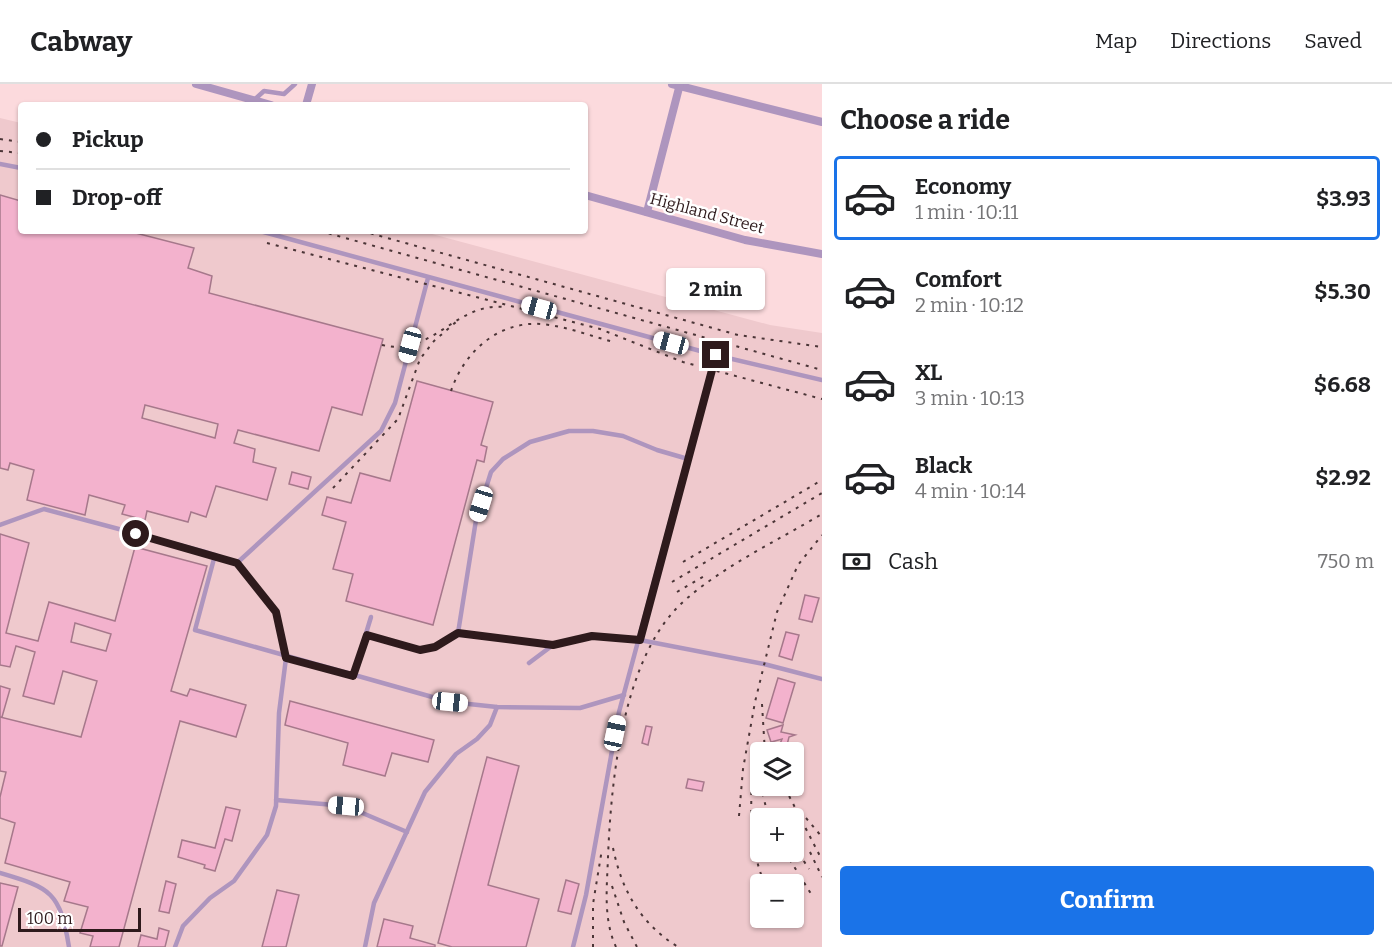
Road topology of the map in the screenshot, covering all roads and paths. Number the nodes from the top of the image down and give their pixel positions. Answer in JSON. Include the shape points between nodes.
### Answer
{"nodes":[{"id":1,"x":196,"y":84,"type":"edge"},
{"id":2,"x":295,"y":84,"type":"edge"},
{"id":3,"x":312,"y":84,"type":"edge"},
{"id":4,"x":677,"y":85,"type":"edge"},
{"id":5,"x":254,"y":100,"type":"junction"},
{"id":6,"x":261,"y":102,"type":"edge"},
{"id":7,"x":307,"y":102,"type":"edge"},
{"id":8,"x":822,"y":122,"type":"edge"},
{"id":9,"x":0,"y":164,"type":"edge"},
{"id":10,"x":18,"y":167,"type":"edge"},
{"id":11,"x":588,"y":196,"type":"edge"},
{"id":12,"x":647,"y":212,"type":"junction"},
{"id":13,"x":271,"y":234,"type":"edge"},
{"id":14,"x":822,"y":254,"type":"edge"},
{"id":15,"x":428,"y":278,"type":"junction"},
{"id":16,"x":716,"y":355,"type":"junction"},
{"id":17,"x":822,"y":380,"type":"edge"},
{"id":18,"x":688,"y":459,"type":"junction"},
{"id":19,"x":0,"y":525,"type":"edge"},
{"id":20,"x":214,"y":555,"type":"junction"},
{"id":21,"x":237,"y":563,"type":"junction"},
{"id":22,"x":371,"y":617,"type":"dead end"},
{"id":23,"x":458,"y":633,"type":"junction"},
{"id":24,"x":367,"y":635,"type":"junction"},
{"id":25,"x":640,"y":640,"type":"junction"},
{"id":26,"x":553,"y":645,"type":"junction"},
{"id":27,"x":286,"y":658,"type":"junction"},
{"id":28,"x":529,"y":663,"type":"dead end"},
{"id":29,"x":353,"y":676,"type":"junction"},
{"id":30,"x":822,"y":679,"type":"edge"},
{"id":31,"x":624,"y":695,"type":"junction"},
{"id":32,"x":497,"y":707,"type":"junction"},
{"id":33,"x":276,"y":800,"type":"junction"},
{"id":34,"x":407,"y":832,"type":"junction"},
{"id":35,"x":0,"y":873,"type":"edge"},
{"id":36,"x":69,"y":947,"type":"edge"},
{"id":37,"x":175,"y":947,"type":"edge"},
{"id":38,"x":365,"y":947,"type":"edge"},
{"id":39,"x":573,"y":947,"type":"edge"}],
"edges":[{"from":1,"to":5,"type":"street"},
{"from":2,"to":5,"type":"lane","via":[[284,94],[264,91]]},
{"from":3,"to":7,"type":"street"},
{"from":4,"to":8,"type":"street"},
{"from":4,"to":12,"type":"street"},
{"from":5,"to":6,"type":"street"},
{"from":9,"to":10,"type":"lane"},
{"from":11,"to":12,"type":"street","name":"Highland Street"},
{"from":12,"to":14,"type":"street","name":"Highland Street","via":[[745,240]]},
{"from":13,"to":15,"type":"lane"},
{"from":15,"to":16,"type":"lane"},
{"from":15,"to":21,"type":"lane","via":[[395,403],[381,431]]},
{"from":16,"to":17,"type":"lane"},
{"from":16,"to":18,"type":"lane"},
{"from":18,"to":23,"type":"lane","via":[[623,436],[569,431],[530,442],[503,459],[491,472],[476,520]]},
{"from":18,"to":25,"type":"lane"},
{"from":19,"to":20,"type":"lane","via":[[44,509]]},
{"from":20,"to":21,"type":"lane"},
{"from":20,"to":27,"type":"lane","via":[[195,630]]},
{"from":21,"to":27,"type":"lane","via":[[276,612]]},
{"from":22,"to":24,"type":"lane"},
{"from":23,"to":24,"type":"lane","via":[[435,647],[420,650]]},
{"from":23,"to":26,"type":"lane"},
{"from":24,"to":29,"type":"lane"},
{"from":25,"to":26,"type":"lane","via":[[592,636]]},
{"from":25,"to":30,"type":"lane"},
{"from":25,"to":31,"type":"lane"},
{"from":26,"to":28,"type":"lane"},
{"from":27,"to":29,"type":"lane"},
{"from":27,"to":33,"type":"lane","via":[[279,713]]},
{"from":29,"to":32,"type":"lane","via":[[450,702]]},
{"from":31,"to":32,"type":"lane","via":[[580,708]]},
{"from":31,"to":39,"type":"lane"},
{"from":32,"to":34,"type":"lane","via":[[490,725],[456,754],[425,792]]},
{"from":33,"to":34,"type":"lane","via":[[346,806]]},
{"from":33,"to":37,"type":"lane","via":[[267,835],[234,881],[210,898],[183,926]]},
{"from":34,"to":38,"type":"lane","via":[[374,903]]},
{"from":35,"to":36,"type":"lane","via":[[39,885],[59,904]]}]}
